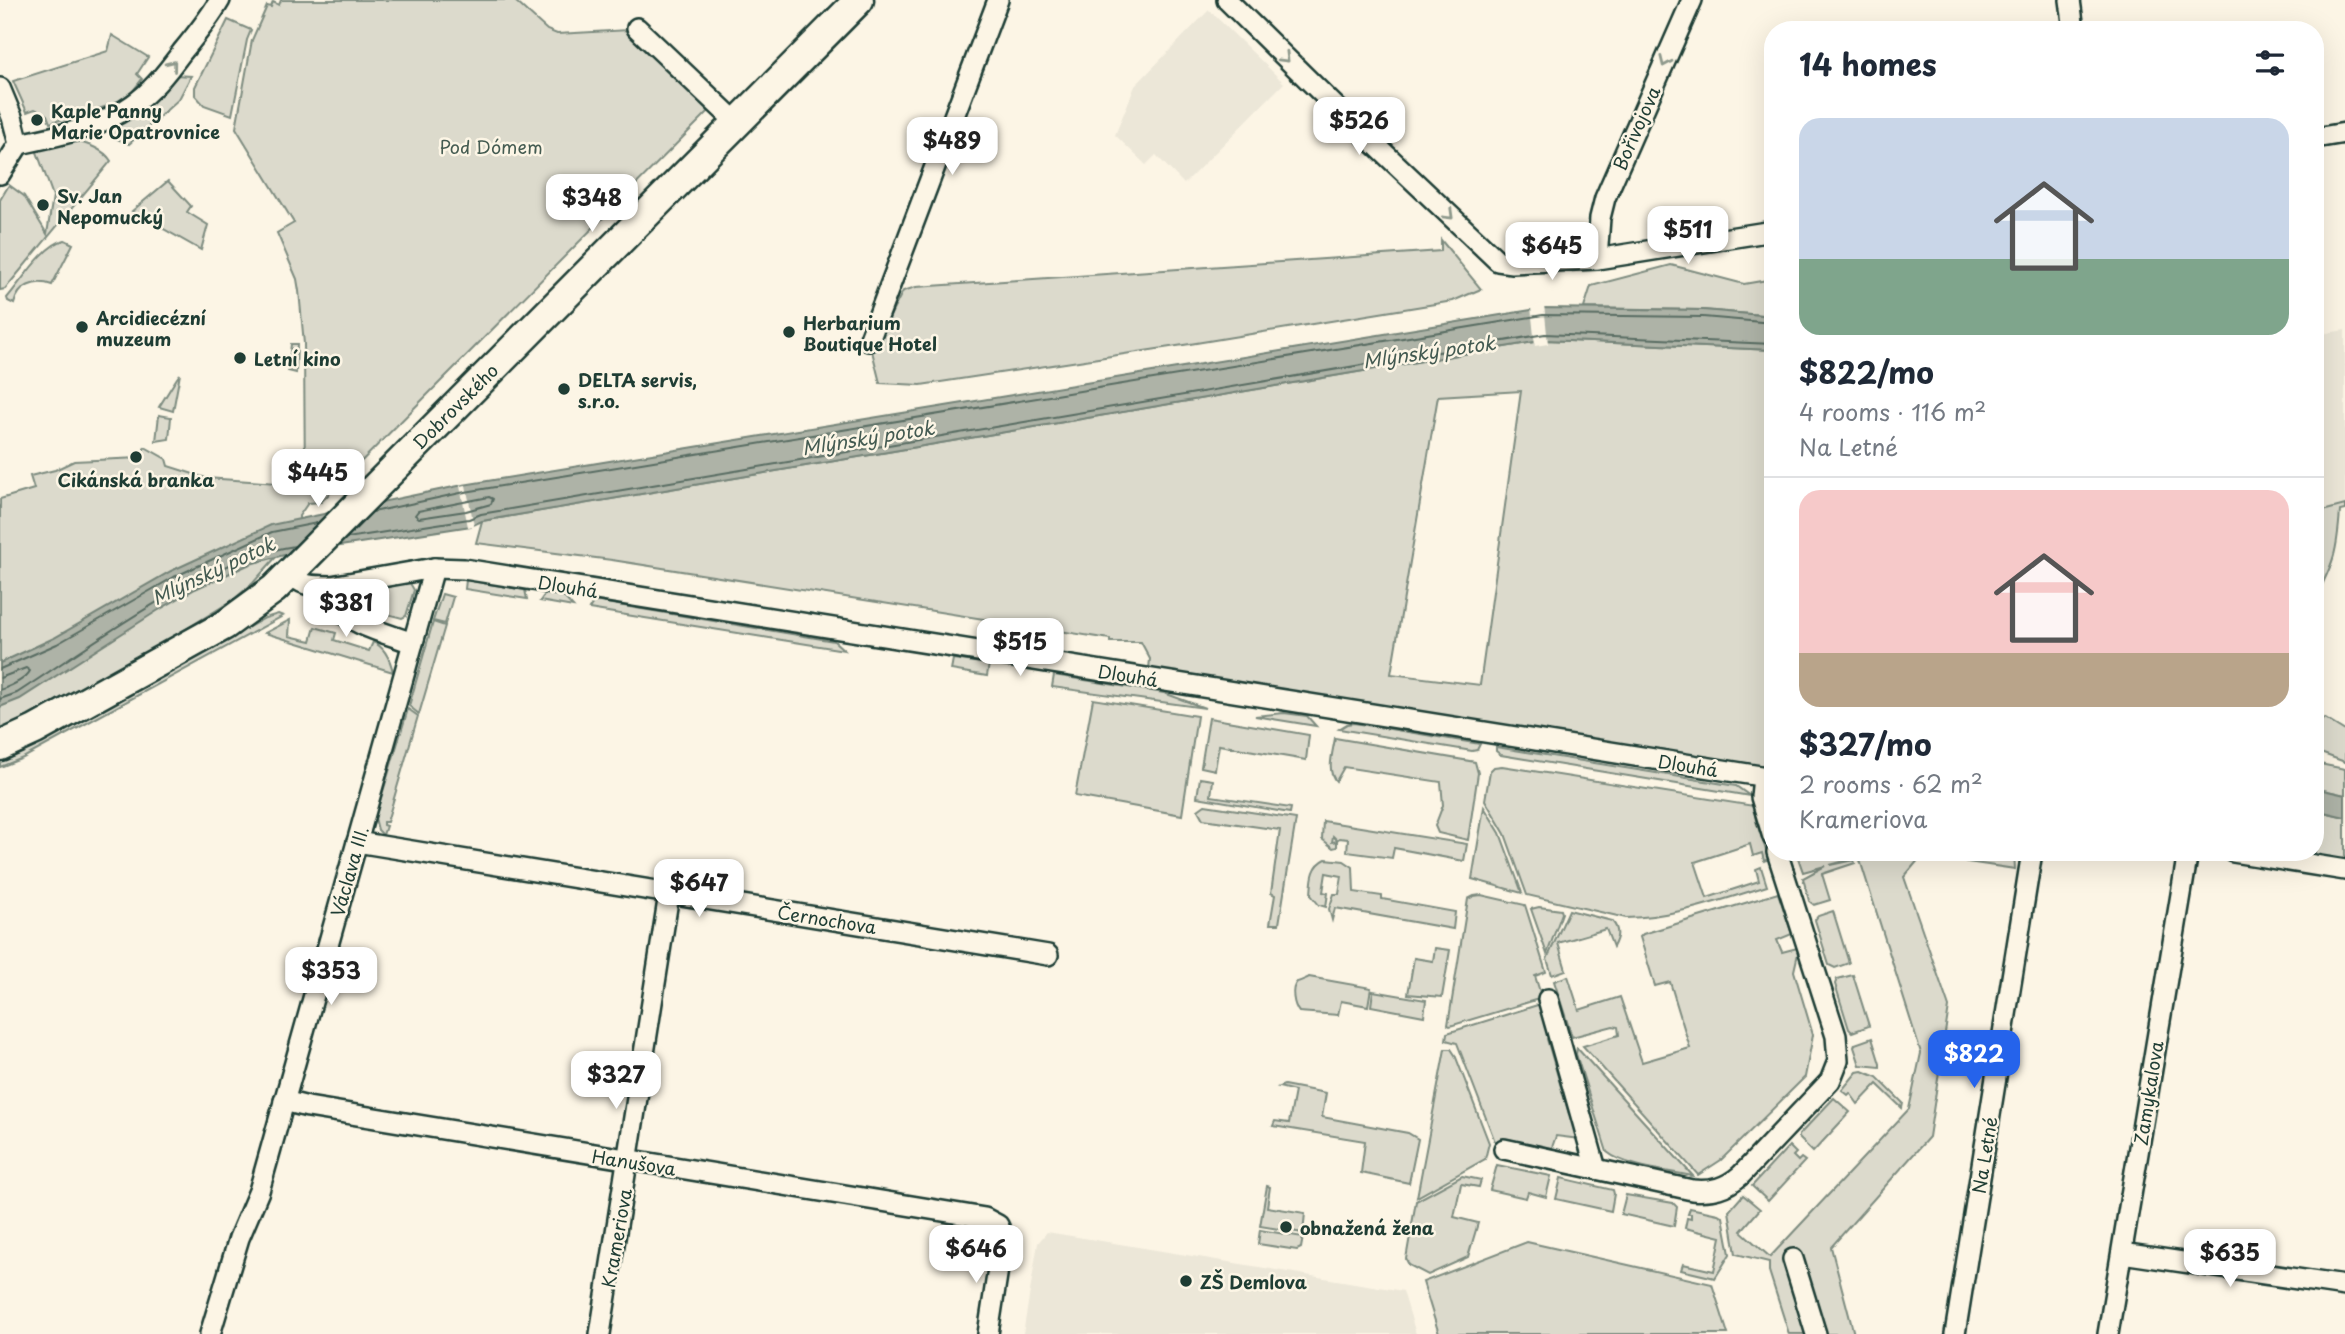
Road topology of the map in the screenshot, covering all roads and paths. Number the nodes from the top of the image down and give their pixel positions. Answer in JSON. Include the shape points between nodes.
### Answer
{"nodes":[{"id":1,"x":220,"y":0,"type":"edge"},
{"id":2,"x":859,"y":0,"type":"edge"},
{"id":3,"x":998,"y":0,"type":"edge"},
{"id":4,"x":1692,"y":0,"type":"edge"},
{"id":5,"x":2070,"y":0,"type":"edge"},
{"id":6,"x":1237,"y":3,"type":"edge"},
{"id":7,"x":2073,"y":21,"type":"edge"},
{"id":8,"x":637,"y":28,"type":"dead end"},
{"id":9,"x":0,"y":88,"type":"edge"},
{"id":10,"x":737,"y":123,"type":"junction"},
{"id":11,"x":2345,"y":133,"type":"edge"},
{"id":12,"x":2324,"y":136,"type":"edge"},
{"id":13,"x":19,"y":144,"type":"junction"},
{"id":14,"x":0,"y":174,"type":"edge"},
{"id":15,"x":1764,"y":232,"type":"edge"},
{"id":16,"x":1597,"y":259,"type":"junction"},
{"id":17,"x":869,"y":341,"type":"dead end"},
{"id":18,"x":434,"y":568,"type":"junction"},
{"id":19,"x":289,"y":573,"type":"junction"},
{"id":20,"x":331,"y":586,"type":"junction"},
{"id":21,"x":413,"y":643,"type":"junction"},
{"id":22,"x":0,"y":746,"type":"edge"},
{"id":23,"x":1764,"y":777,"type":"edge"},
{"id":24,"x":1764,"y":789,"type":"edge"},
{"id":25,"x":1764,"y":807,"type":"edge"},
{"id":26,"x":357,"y":842,"type":"junction"},
{"id":27,"x":1780,"y":861,"type":"edge"},
{"id":28,"x":2031,"y":861,"type":"edge"},
{"id":29,"x":2187,"y":861,"type":"edge"},
{"id":30,"x":2289,"y":861,"type":"edge"},
{"id":31,"x":2345,"y":870,"type":"edge"},
{"id":32,"x":669,"y":894,"type":"junction"},
{"id":33,"x":1048,"y":955,"type":"dead end"},
{"id":34,"x":1548,"y":999,"type":"dead end"},
{"id":35,"x":284,"y":1101,"type":"junction"},
{"id":36,"x":1504,"y":1149,"type":"dead end"},
{"id":37,"x":629,"y":1161,"type":"junction"},
{"id":38,"x":1596,"y":1169,"type":"junction"},
{"id":39,"x":2122,"y":1253,"type":"junction"},
{"id":40,"x":1793,"y":1259,"type":"dead end"},
{"id":41,"x":2345,"y":1286,"type":"edge"},
{"id":42,"x":210,"y":1334,"type":"edge"},
{"id":43,"x":600,"y":1334,"type":"edge"},
{"id":44,"x":988,"y":1334,"type":"edge"},
{"id":45,"x":1816,"y":1334,"type":"edge"},
{"id":46,"x":1955,"y":1334,"type":"edge"},
{"id":47,"x":2108,"y":1334,"type":"edge"}],
"edges":[{"from":13,"to":1,"type":"street","one_way":true,"via":[[97,124],[128,109],[160,80]]},
{"from":2,"to":10,"type":"main road","name":"Dobrovského"},
{"from":3,"to":17,"type":"street"},
{"from":4,"to":16,"type":"street","name":"Bořivojova","one_way":true,"via":[[1605,198]]},
{"from":5,"to":7,"type":"street"},
{"from":6,"to":16,"type":"street","one_way":true,"via":[[1341,112],[1498,261]]},
{"from":8,"to":10,"type":"street"},
{"from":9,"to":13,"type":"street"},
{"from":10,"to":19,"type":"main road","name":"Dobrovského"},
{"from":11,"to":12,"type":"street"},
{"from":13,"to":14,"type":"street"},
{"from":15,"to":16,"type":"street"},
{"from":18,"to":20,"type":"street","name":"Dlouhá"},
{"from":18,"to":21,"type":"street","name":"Václava III."},
{"from":18,"to":23,"type":"street","name":"Dlouhá","via":[[478,571]]},
{"from":19,"to":20,"type":"street","name":"Dlouhá","via":[[304,584]]},
{"from":19,"to":22,"type":"main road","name":"Dobrovského","via":[[225,625]]},
{"from":20,"to":21,"type":"street","via":[[343,613]]},
{"from":21,"to":26,"type":"street","name":"Václava III."},
{"from":24,"to":25,"type":"street","name":"Dlouhá"},
{"from":26,"to":32,"type":"street","name":"Černochova"},
{"from":26,"to":35,"type":"street","name":"Václava III."},
{"from":27,"to":38,"type":"street","via":[[1836,1036],[1838,1061],[1830,1081],[1741,1175],[1719,1189],[1692,1190]]},
{"from":28,"to":46,"type":"street","name":"Na Letné"},
{"from":29,"to":39,"type":"street","name":"Zamykalova"},
{"from":30,"to":31,"type":"street"},
{"from":32,"to":33,"type":"street","name":"Černochova"},
{"from":32,"to":37,"type":"street","name":"Krameriova"},
{"from":34,"to":38,"type":"street"},
{"from":35,"to":37,"type":"street","name":"Hanušova"},
{"from":35,"to":42,"type":"street","name":"Václava III."},
{"from":36,"to":38,"type":"street"},
{"from":37,"to":43,"type":"street","name":"Krameriova"},
{"from":37,"to":44,"type":"street","name":"Hanušova","via":[[985,1218],[998,1225],[1003,1236]]},
{"from":39,"to":41,"type":"street"},
{"from":39,"to":47,"type":"street","name":"Zamykalova"},
{"from":40,"to":45,"type":"street"}]}
